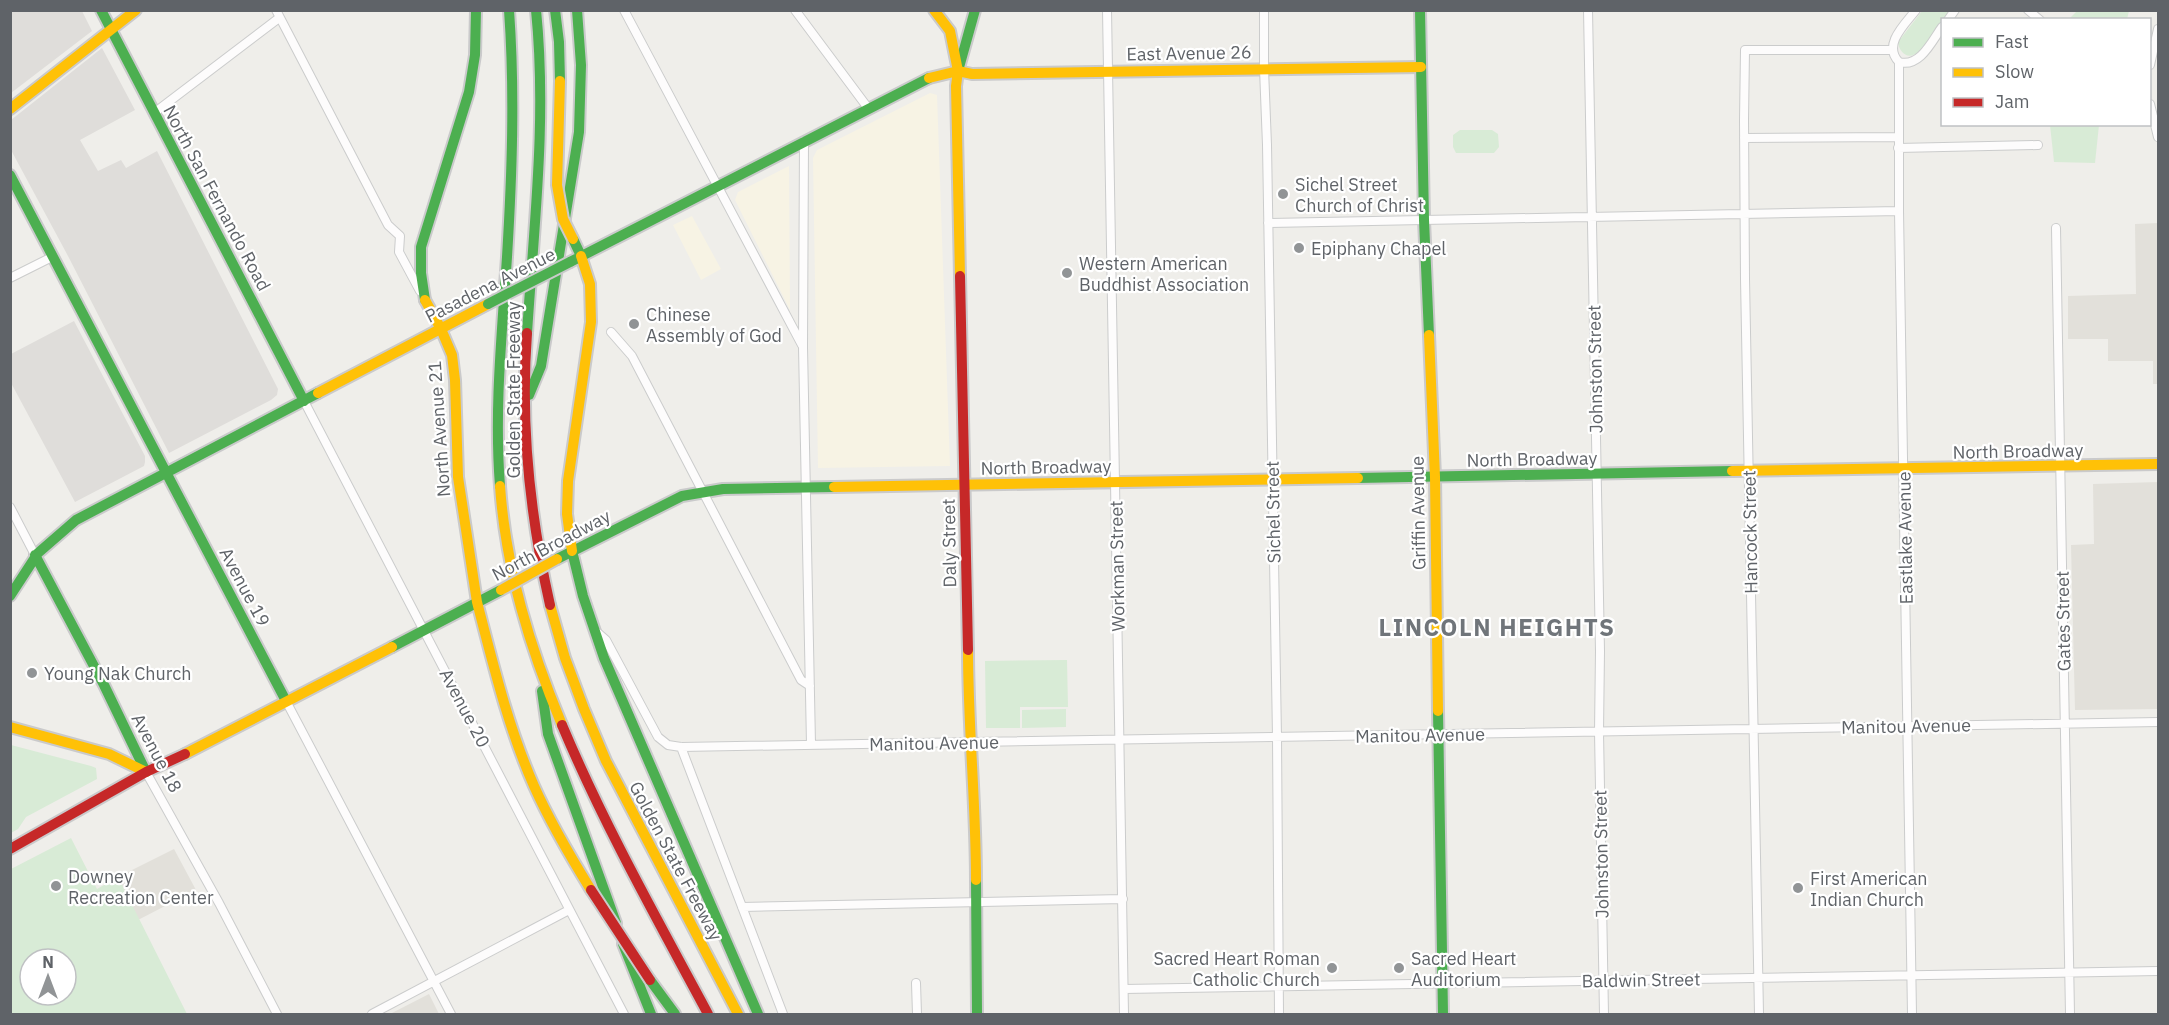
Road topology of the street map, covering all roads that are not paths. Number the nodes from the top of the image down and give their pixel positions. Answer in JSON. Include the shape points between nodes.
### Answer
{"nodes":[{"id":1,"x":101,"y":10,"type":"edge"},
{"id":2,"x":136,"y":10,"type":"edge"},
{"id":3,"x":476,"y":10,"type":"edge"},
{"id":4,"x":502,"y":10,"type":"edge"},
{"id":5,"x":509,"y":10,"type":"edge"},
{"id":6,"x":536,"y":10,"type":"edge"},
{"id":7,"x":555,"y":10,"type":"edge"},
{"id":8,"x":577,"y":10,"type":"edge"},
{"id":9,"x":624,"y":10,"type":"edge"},
{"id":10,"x":795,"y":10,"type":"edge"},
{"id":11,"x":934,"y":10,"type":"edge"},
{"id":12,"x":975,"y":10,"type":"edge"},
{"id":13,"x":1107,"y":10,"type":"edge"},
{"id":14,"x":1264,"y":10,"type":"edge"},
{"id":15,"x":1420,"y":10,"type":"edge"},
{"id":16,"x":1588,"y":10,"type":"edge"},
{"id":17,"x":1916,"y":10,"type":"edge"},
{"id":18,"x":278,"y":14,"type":"edge"},
{"id":19,"x":1941,"y":28,"type":"edge"},
{"id":20,"x":2158,"y":29,"type":"edge"},
{"id":21,"x":111,"y":30,"type":"junction"},
{"id":22,"x":513,"y":44,"type":"junction"},
{"id":23,"x":1893,"y":50,"type":"junction"},
{"id":24,"x":2151,"y":60,"type":"edge"},
{"id":25,"x":1899,"y":62,"type":"junction"},
{"id":26,"x":1421,"y":67,"type":"junction"},
{"id":27,"x":1264,"y":69,"type":"junction"},
{"id":28,"x":958,"y":71,"type":"junction"},
{"id":29,"x":1109,"y":71,"type":"junction"},
{"id":30,"x":868,"y":108,"type":"junction"},
{"id":31,"x":2151,"y":108,"type":"edge"},
{"id":32,"x":10,"y":109,"type":"edge"},
{"id":33,"x":154,"y":113,"type":"junction"},
{"id":34,"x":1898,"y":137,"type":"junction"},
{"id":35,"x":2158,"y":137,"type":"edge"},
{"id":36,"x":1744,"y":138,"type":"junction"},
{"id":37,"x":804,"y":141,"type":"junction"},
{"id":38,"x":2038,"y":145,"type":"dead end"},
{"id":39,"x":1898,"y":148,"type":"junction"},
{"id":40,"x":10,"y":175,"type":"edge"},
{"id":41,"x":717,"y":187,"type":"junction"},
{"id":42,"x":1899,"y":211,"type":"junction"},
{"id":43,"x":1744,"y":214,"type":"junction"},
{"id":44,"x":1592,"y":217,"type":"junction"},
{"id":45,"x":1424,"y":220,"type":"junction"},
{"id":46,"x":1268,"y":223,"type":"junction"},
{"id":47,"x":2056,"y":228,"type":"dead end"},
{"id":48,"x":581,"y":256,"type":"junction"},
{"id":49,"x":52,"y":257,"type":"junction"},
{"id":50,"x":10,"y":278,"type":"edge"},
{"id":51,"x":425,"y":300,"type":"junction"},
{"id":52,"x":441,"y":328,"type":"junction"},
{"id":53,"x":611,"y":332,"type":"dead end"},
{"id":54,"x":803,"y":347,"type":"junction"},
{"id":55,"x":304,"y":401,"type":"junction"},
{"id":56,"x":525,"y":405,"type":"junction"},
{"id":57,"x":2158,"y":464,"type":"edge"},
{"id":58,"x":2060,"y":466,"type":"junction"},
{"id":59,"x":1904,"y":469,"type":"junction"},
{"id":60,"x":1749,"y":471,"type":"junction"},
{"id":61,"x":166,"y":473,"type":"junction"},
{"id":62,"x":1597,"y":475,"type":"junction"},
{"id":63,"x":1435,"y":477,"type":"junction"},
{"id":64,"x":1273,"y":480,"type":"junction"},
{"id":65,"x":1115,"y":483,"type":"junction"},
{"id":66,"x":965,"y":485,"type":"junction"},
{"id":67,"x":807,"y":488,"type":"junction"},
{"id":68,"x":701,"y":492,"type":"junction"},
{"id":69,"x":10,"y":507,"type":"edge"},
{"id":70,"x":572,"y":551,"type":"junction"},
{"id":71,"x":35,"y":555,"type":"junction"},
{"id":72,"x":10,"y":596,"type":"edge"},
{"id":73,"x":477,"y":602,"type":"junction"},
{"id":74,"x":423,"y":630,"type":"junction"},
{"id":75,"x":595,"y":631,"type":"junction"},
{"id":76,"x":539,"y":671,"type":"junction"},
{"id":77,"x":810,"y":686,"type":"junction"},
{"id":78,"x":286,"y":701,"type":"junction"},
{"id":79,"x":2158,"y":723,"type":"edge"},
{"id":80,"x":2064,"y":724,"type":"junction"},
{"id":81,"x":1907,"y":726,"type":"junction"},
{"id":82,"x":10,"y":727,"type":"edge"},
{"id":83,"x":1753,"y":729,"type":"junction"},
{"id":84,"x":1599,"y":732,"type":"junction"},
{"id":85,"x":1439,"y":735,"type":"junction"},
{"id":86,"x":1278,"y":737,"type":"junction"},
{"id":87,"x":1119,"y":740,"type":"junction"},
{"id":88,"x":969,"y":743,"type":"junction"},
{"id":89,"x":811,"y":744,"type":"junction"},
{"id":90,"x":681,"y":747,"type":"junction"},
{"id":91,"x":146,"y":772,"type":"junction"},
{"id":92,"x":10,"y":849,"type":"edge"},
{"id":93,"x":1123,"y":899,"type":"junction"},
{"id":94,"x":977,"y":901,"type":"junction"},
{"id":95,"x":741,"y":907,"type":"junction"},
{"id":96,"x":569,"y":910,"type":"junction"},
{"id":97,"x":2158,"y":971,"type":"edge"},
{"id":98,"x":2069,"y":973,"type":"junction"},
{"id":99,"x":1912,"y":975,"type":"junction"},
{"id":100,"x":1757,"y":978,"type":"junction"},
{"id":101,"x":1603,"y":981,"type":"junction"},
{"id":102,"x":434,"y":982,"type":"junction"},
{"id":103,"x":916,"y":983,"type":"dead end"},
{"id":104,"x":1443,"y":985,"type":"junction"},
{"id":105,"x":1279,"y":987,"type":"junction"},
{"id":106,"x":1124,"y":989,"type":"junction"},
{"id":107,"x":277,"y":1014,"type":"edge"},
{"id":108,"x":372,"y":1014,"type":"edge"},
{"id":109,"x":451,"y":1014,"type":"edge"},
{"id":110,"x":624,"y":1014,"type":"edge"},
{"id":111,"x":651,"y":1014,"type":"edge"},
{"id":112,"x":675,"y":1014,"type":"edge"},
{"id":113,"x":708,"y":1014,"type":"edge"},
{"id":114,"x":738,"y":1014,"type":"edge"},
{"id":115,"x":759,"y":1014,"type":"edge"},
{"id":116,"x":783,"y":1014,"type":"edge"},
{"id":117,"x":916,"y":1014,"type":"edge"},
{"id":118,"x":977,"y":1014,"type":"edge"},
{"id":119,"x":1124,"y":1014,"type":"edge"},
{"id":120,"x":1279,"y":1014,"type":"edge"},
{"id":121,"x":1443,"y":1014,"type":"edge"},
{"id":122,"x":1604,"y":1014,"type":"edge"},
{"id":123,"x":1759,"y":1014,"type":"edge"},
{"id":124,"x":1912,"y":1014,"type":"edge"},
{"id":125,"x":2070,"y":1014,"type":"edge"}],
"edges":[{"from":1,"to":21,"type":"main road","name":"North San Fernando Road"},
{"from":2,"to":21,"type":"main road"},
{"from":3,"to":51,"type":"main road","via":[[469,92],[421,247]]},
{"from":4,"to":22,"type":"main road"},
{"from":5,"to":22,"type":"main road","name":"Golden State Freeway"},
{"from":6,"to":56,"type":"main road","name":"Golden State Freeway","via":[[541,145]]},
{"from":7,"to":48,"type":"main road","bridge":true,"via":[[560,81],[557,185],[563,219]]},
{"from":8,"to":56,"type":"main road","via":[[581,65],[579,132],[541,366]]},
{"from":9,"to":41,"type":"street"},
{"from":10,"to":30,"type":"street"},
{"from":11,"to":28,"type":"main road","via":[[950,31]]},
{"from":12,"to":28,"type":"main road"},
{"from":13,"to":29,"type":"street","name":"Workman Street"},
{"from":14,"to":27,"type":"street","name":"Sichel Street"},
{"from":15,"to":26,"type":"main road","name":"Griffin Avenue"},
{"from":16,"to":44,"type":"street","name":"Johnston Street"},
{"from":17,"to":23,"type":"street","via":[[1895,36]]},
{"from":18,"to":33,"type":"street"},
{"from":18,"to":51,"type":"street","name":"North Avenue 21","via":[[388,225],[400,236],[399,252]]},
{"from":19,"to":25,"type":"street","via":[[1918,59]]},
{"from":20,"to":24,"type":"street"},
{"from":21,"to":32,"type":"main road"},
{"from":21,"to":33,"type":"main road","name":"North San Fernando Road"},
{"from":22,"to":76,"type":"main road","name":"Golden State Freeway","via":[[513,133],[497,414],[499,464],[514,586]]},
{"from":23,"to":25,"type":"street","name":"Eastlake Avenue"},
{"from":23,"to":36,"type":"street","name":"Hancock Street","via":[[1745,50]]},
{"from":25,"to":34,"type":"street","name":"Eastlake Avenue"},
{"from":26,"to":27,"type":"main road","name":"East Avenue 26"},
{"from":26,"to":45,"type":"main road","name":"Griffin Avenue"},
{"from":27,"to":29,"type":"main road","name":"East Avenue 26"},
{"from":27,"to":46,"type":"street","name":"Sichel Street"},
{"from":28,"to":29,"type":"main road","name":"East Avenue 26"},
{"from":28,"to":30,"type":"main road","name":"Pasadena Avenue","via":[[929,78]]},
{"from":28,"to":66,"type":"main road","name":"Daly Street"},
{"from":29,"to":65,"type":"street","name":"Workman Street"},
{"from":30,"to":37,"type":"main road","name":"Pasadena Avenue"},
{"from":31,"to":35,"type":"street"},
{"from":33,"to":55,"type":"main road","name":"North San Fernando Road"},
{"from":34,"to":36,"type":"street"},
{"from":34,"to":39,"type":"street","name":"Eastlake Avenue"},
{"from":36,"to":43,"type":"street","name":"Hancock Street"},
{"from":37,"to":41,"type":"main road","name":"Pasadena Avenue"},
{"from":37,"to":54,"type":"street"},
{"from":38,"to":39,"type":"street"},
{"from":39,"to":42,"type":"street","name":"Eastlake Avenue"},
{"from":40,"to":49,"type":"main road","name":"Avenue 19"},
{"from":41,"to":48,"type":"main road","name":"Pasadena Avenue"},
{"from":41,"to":54,"type":"street"},
{"from":42,"to":43,"type":"street"},
{"from":42,"to":59,"type":"street","name":"Eastlake Avenue"},
{"from":43,"to":44,"type":"street"},
{"from":43,"to":60,"type":"street","name":"Hancock Street"},
{"from":44,"to":45,"type":"street"},
{"from":44,"to":62,"type":"street","name":"Johnston Street"},
{"from":45,"to":46,"type":"street"},
{"from":45,"to":63,"type":"main road","name":"Griffin Avenue"},
{"from":46,"to":64,"type":"street","name":"Sichel Street"},
{"from":47,"to":58,"type":"street","name":"Gates Street"},
{"from":48,"to":52,"type":"main road","name":"Pasadena Avenue","bridge":true},
{"from":48,"to":70,"type":"main road","via":[[590,284],[591,322],[568,481]]},
{"from":49,"to":50,"type":"street"},
{"from":49,"to":61,"type":"main road","name":"Avenue 19"},
{"from":51,"to":52,"type":"main road","name":"North Avenue 21"},
{"from":52,"to":55,"type":"main road","name":"Pasadena Avenue"},
{"from":52,"to":73,"type":"main road","name":"North Avenue 21","via":[[452,355],[458,477]]},
{"from":53,"to":68,"type":"street","via":[[632,356]]},
{"from":54,"to":67,"type":"street"},
{"from":55,"to":61,"type":"main road","name":"Pasadena Avenue"},
{"from":55,"to":74,"type":"street","name":"Avenue 20"},
{"from":56,"to":114,"type":"main road","name":"Golden State Freeway","via":[[525,450],[535,542],[563,655],[606,761]]},
{"from":57,"to":58,"type":"main road","name":"North Broadway"},
{"from":58,"to":59,"type":"main road","name":"North Broadway"},
{"from":58,"to":80,"type":"street","name":"Gates Street"},
{"from":59,"to":60,"type":"main road","name":"North Broadway"},
{"from":59,"to":81,"type":"street","name":"Eastlake Avenue"},
{"from":60,"to":62,"type":"main road","name":"North Broadway"},
{"from":60,"to":83,"type":"street","name":"Hancock Street"},
{"from":61,"to":71,"type":"main road","name":"Pasadena Avenue","via":[[76,520]]},
{"from":61,"to":78,"type":"main road","name":"Avenue 19"},
{"from":62,"to":63,"type":"main road","name":"North Broadway"},
{"from":62,"to":84,"type":"street","name":"Johnston Street"},
{"from":63,"to":64,"type":"main road","name":"North Broadway"},
{"from":63,"to":85,"type":"main road","name":"Griffin Avenue"},
{"from":64,"to":65,"type":"main road","name":"North Broadway"},
{"from":64,"to":86,"type":"street","name":"Sichel Street"},
{"from":65,"to":66,"type":"main road","name":"North Broadway"},
{"from":65,"to":87,"type":"street","name":"Workman Street"},
{"from":66,"to":67,"type":"main road","name":"North Broadway"},
{"from":66,"to":88,"type":"main road","name":"Daly Street"},
{"from":67,"to":68,"type":"main road","name":"North Broadway"},
{"from":67,"to":77,"type":"street"},
{"from":68,"to":70,"type":"main road","name":"North Broadway","via":[[682,496]]},
{"from":68,"to":77,"type":"street","via":[[801,680]]},
{"from":69,"to":71,"type":"street","name":"Avenue 18"},
{"from":70,"to":73,"type":"main road","name":"North Broadway","bridge":true},
{"from":70,"to":75,"type":"main road"},
{"from":71,"to":72,"type":"main road","name":"Pasadena Avenue"},
{"from":71,"to":91,"type":"main road","name":"Avenue 18"},
{"from":73,"to":74,"type":"main road","name":"North Broadway"},
{"from":73,"to":112,"type":"main road","name":"North Avenue 21","bridge":true,"via":[[527,770],[565,848]]},
{"from":74,"to":78,"type":"main road","name":"North Broadway"},
{"from":74,"to":96,"type":"street","name":"Avenue 20"},
{"from":75,"to":90,"type":"street","via":[[606,640],[658,737],[668,745]]},
{"from":75,"to":115,"type":"main road"},
{"from":76,"to":111,"type":"main road","via":[[548,734]]},
{"from":76,"to":113,"type":"main road","name":"Golden State Freeway","via":[[594,800]]},
{"from":77,"to":89,"type":"street"},
{"from":78,"to":91,"type":"main road","name":"North Broadway"},
{"from":78,"to":102,"type":"street","name":"Avenue 19"},
{"from":79,"to":80,"type":"street","name":"Manitou Avenue"},
{"from":80,"to":81,"type":"street","name":"Manitou Avenue"},
{"from":80,"to":98,"type":"street","name":"Gates Street"},
{"from":81,"to":83,"type":"street","name":"Manitou Avenue"},
{"from":81,"to":99,"type":"street","name":"Eastlake Avenue"},
{"from":82,"to":91,"type":"main road","via":[[109,754]]},
{"from":83,"to":84,"type":"street","name":"Manitou Avenue"},
{"from":83,"to":100,"type":"street","name":"Hancock Street"},
{"from":84,"to":85,"type":"street","name":"Manitou Avenue"},
{"from":84,"to":101,"type":"street","name":"Johnston Street"},
{"from":85,"to":86,"type":"street","name":"Manitou Avenue"},
{"from":85,"to":104,"type":"main road","name":"Griffin Avenue"},
{"from":86,"to":87,"type":"street","name":"Manitou Avenue"},
{"from":86,"to":105,"type":"street","name":"Sichel Street"},
{"from":87,"to":88,"type":"street","name":"Manitou Avenue"},
{"from":87,"to":93,"type":"street","name":"Workman Street"},
{"from":88,"to":89,"type":"street","name":"Manitou Avenue"},
{"from":88,"to":94,"type":"main road","name":"Daly Street"},
{"from":89,"to":90,"type":"street","name":"Manitou Avenue"},
{"from":90,"to":95,"type":"street"},
{"from":91,"to":92,"type":"main road","name":"North Broadway"},
{"from":91,"to":107,"type":"street","name":"Avenue 18"},
{"from":93,"to":94,"type":"street"},
{"from":93,"to":106,"type":"street","name":"Workman Street"},
{"from":94,"to":95,"type":"street"},
{"from":94,"to":118,"type":"main road","name":"Daly Street"},
{"from":95,"to":116,"type":"street"},
{"from":96,"to":102,"type":"street"},
{"from":96,"to":110,"type":"street","name":"Avenue 20"},
{"from":97,"to":98,"type":"street","name":"Baldwin Street"},
{"from":98,"to":99,"type":"street","name":"Baldwin Street"},
{"from":98,"to":125,"type":"street","name":"Gates Street"},
{"from":99,"to":100,"type":"street","name":"Baldwin Street"},
{"from":99,"to":124,"type":"street","name":"Eastlake Avenue"},
{"from":100,"to":101,"type":"street","name":"Baldwin Street"},
{"from":100,"to":123,"type":"street","name":"Hancock Street"},
{"from":101,"to":104,"type":"street","name":"Baldwin Street"},
{"from":101,"to":122,"type":"street","name":"Johnston Street"},
{"from":102,"to":108,"type":"street"},
{"from":102,"to":109,"type":"street","name":"Avenue 19"},
{"from":103,"to":117,"type":"street"},
{"from":104,"to":105,"type":"street","name":"Baldwin Street"},
{"from":104,"to":121,"type":"main road","name":"Griffin Avenue"},
{"from":105,"to":106,"type":"street","name":"Baldwin Street"},
{"from":105,"to":120,"type":"street","name":"Sichel Street"},
{"from":106,"to":119,"type":"street","name":"Workman Street"}]}
